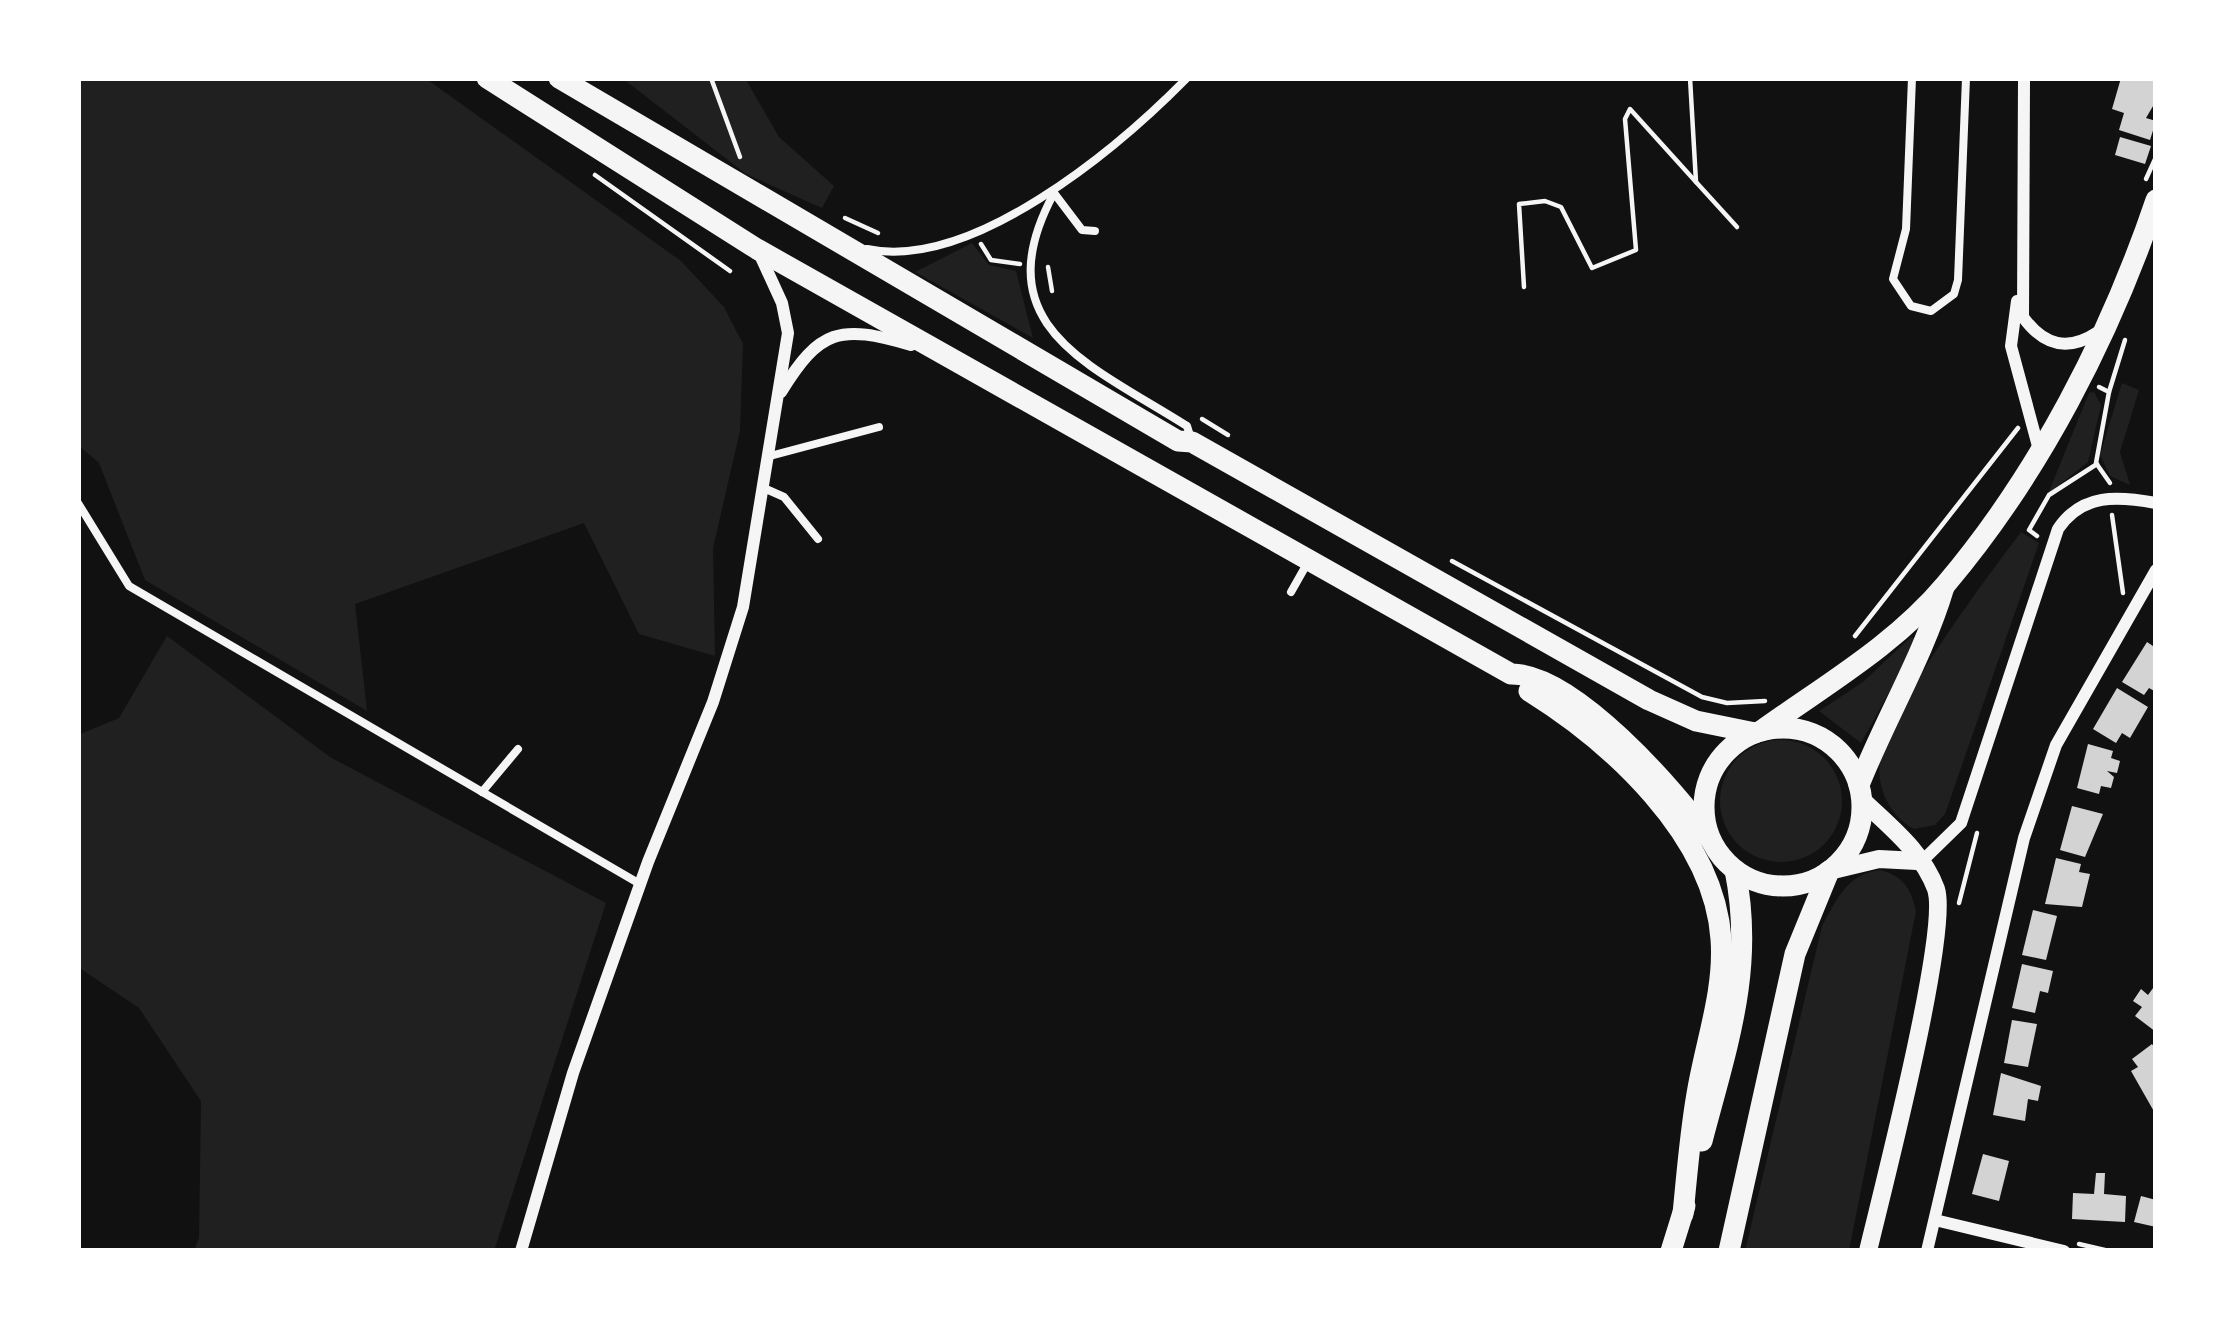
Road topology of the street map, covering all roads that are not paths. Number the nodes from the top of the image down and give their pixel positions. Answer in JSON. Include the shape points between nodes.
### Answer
{"nodes":[{"id":1,"x":487,"y":78,"type":"edge"},
{"id":2,"x":559,"y":78,"type":"edge"},
{"id":3,"x":1187,"y":78,"type":"edge"},
{"id":4,"x":1912,"y":78,"type":"edge"},
{"id":5,"x":1966,"y":78,"type":"edge"},
{"id":6,"x":2024,"y":78,"type":"edge"},
{"id":7,"x":1054,"y":193,"type":"junction"},
{"id":8,"x":2148,"y":198,"type":"edge"},
{"id":9,"x":1095,"y":230,"type":"dead end"},
{"id":10,"x":832,"y":242,"type":"junction"},
{"id":11,"x":757,"y":249,"type":"junction"},
{"id":12,"x":2022,"y":270,"type":"junction"},
{"id":13,"x":2104,"y":328,"type":"junction"},
{"id":14,"x":946,"y":355,"type":"junction"},
{"id":15,"x":782,"y":392,"type":"junction"},
{"id":16,"x":879,"y":427,"type":"dead end"},
{"id":17,"x":1192,"y":442,"type":"junction"},
{"id":18,"x":2038,"y":451,"type":"junction"},
{"id":19,"x":770,"y":456,"type":"junction"},
{"id":20,"x":766,"y":489,"type":"junction"},
{"id":21,"x":78,"y":503,"type":"edge"},
{"id":22,"x":2156,"y":503,"type":"edge"},
{"id":23,"x":818,"y":539,"type":"dead end"},
{"id":24,"x":1309,"y":560,"type":"junction"},
{"id":25,"x":2156,"y":570,"type":"edge"},
{"id":26,"x":1944,"y":586,"type":"junction"},
{"id":27,"x":1291,"y":592,"type":"dead end"},
{"id":28,"x":1511,"y":674,"type":"junction"},
{"id":29,"x":1758,"y":732,"type":"junction"},
{"id":30,"x":518,"y":749,"type":"dead end"},
{"id":31,"x":482,"y":792,"type":"junction"},
{"id":32,"x":1860,"y":792,"type":"junction"},
{"id":33,"x":1710,"y":839,"type":"junction"},
{"id":34,"x":1918,"y":862,"type":"junction"},
{"id":35,"x":1735,"y":870,"type":"junction"},
{"id":36,"x":1828,"y":872,"type":"junction"},
{"id":37,"x":640,"y":884,"type":"junction"},
{"id":38,"x":1683,"y":1214,"type":"junction"},
{"id":39,"x":1934,"y":1220,"type":"junction"},
{"id":40,"x":2065,"y":1246,"type":"edge"},
{"id":41,"x":521,"y":1251,"type":"edge"},
{"id":42,"x":1671,"y":1251,"type":"edge"},
{"id":43,"x":1730,"y":1251,"type":"edge"},
{"id":44,"x":1868,"y":1251,"type":"edge"},
{"id":45,"x":1927,"y":1251,"type":"edge"}],
"edges":[{"from":1,"to":11,"type":"main road"},
{"from":2,"to":10,"type":"main road"},
{"from":3,"to":7,"type":"lane"},
{"from":4,"to":5,"type":"lane","via":[[1906,230],[1893,279],[1911,306],[1931,311],[1954,294],[1958,280]]},
{"from":6,"to":12,"type":"street"},
{"from":7,"to":9,"type":"lane","via":[[1082,230]]},
{"from":7,"to":10,"type":"lane","via":[[925,252]]},
{"from":7,"to":17,"type":"lane","via":[[1028,254],[1036,308],[1088,363],[1187,426]]},
{"from":8,"to":13,"type":"main road"},
{"from":10,"to":17,"type":"main road"},
{"from":11,"to":14,"type":"main road"},
{"from":11,"to":15,"type":"street","via":[[787,324]]},
{"from":12,"to":13,"type":"street","via":[[2023,317],[2035,333],[2079,345]]},
{"from":12,"to":18,"type":"street","via":[[2011,346]]},
{"from":13,"to":18,"type":"main road"},
{"from":14,"to":15,"type":"street","via":[[870,333],[845,334],[807,351]]},
{"from":14,"to":24,"type":"main road"},
{"from":15,"to":19,"type":"street"},
{"from":16,"to":19,"type":"lane"},
{"from":17,"to":29,"type":"main road","via":[[1649,700],[1696,721]]},
{"from":18,"to":26,"type":"main road"},
{"from":19,"to":20,"type":"street"},
{"from":20,"to":23,"type":"lane","via":[[784,497]]},
{"from":20,"to":37,"type":"street","via":[[743,608]]},
{"from":21,"to":31,"type":"lane","via":[[129,586]]},
{"from":22,"to":34,"type":"street","via":[[2112,497],[2082,506],[2058,529],[1961,823]]},
{"from":24,"to":27,"type":"lane"},
{"from":24,"to":28,"type":"main road"},
{"from":25,"to":39,"type":"street","via":[[2056,745],[2024,838]]},
{"from":26,"to":29,"type":"main road","via":[[1844,677]]},
{"from":26,"to":32,"type":"main road","via":[[1922,656],[1887,715]]},
{"from":28,"to":33,"type":"main road","via":[[1551,688],[1637,751]]},
{"from":28,"to":38,"type":"main road","via":[[1623,765],[1681,835],[1714,902],[1719,975]]},
{"from":29,"to":32,"type":"main road","via":[[1790,728],[1818,736],[1846,759]]},
{"from":29,"to":33,"type":"main road","via":[[1731,747],[1710,776]]},
{"from":30,"to":31,"type":"lane"},
{"from":31,"to":37,"type":"lane"},
{"from":32,"to":34,"type":"street","via":[[1912,844]]},
{"from":32,"to":36,"type":"main road","via":[[1856,836]]},
{"from":33,"to":35,"type":"main road"},
{"from":34,"to":36,"type":"street","via":[[1879,860]]},
{"from":34,"to":44,"type":"street","via":[[1935,887],[1937,923]]},
{"from":35,"to":36,"type":"main road","via":[[1777,886]]},
{"from":35,"to":38,"type":"main road","via":[[1744,967]]},
{"from":36,"to":43,"type":"main road","via":[[1795,954]]},
{"from":37,"to":41,"type":"street","via":[[572,1073]]},
{"from":38,"to":42,"type":"main road"},
{"from":39,"to":40,"type":"street"},
{"from":39,"to":45,"type":"street"}]}
